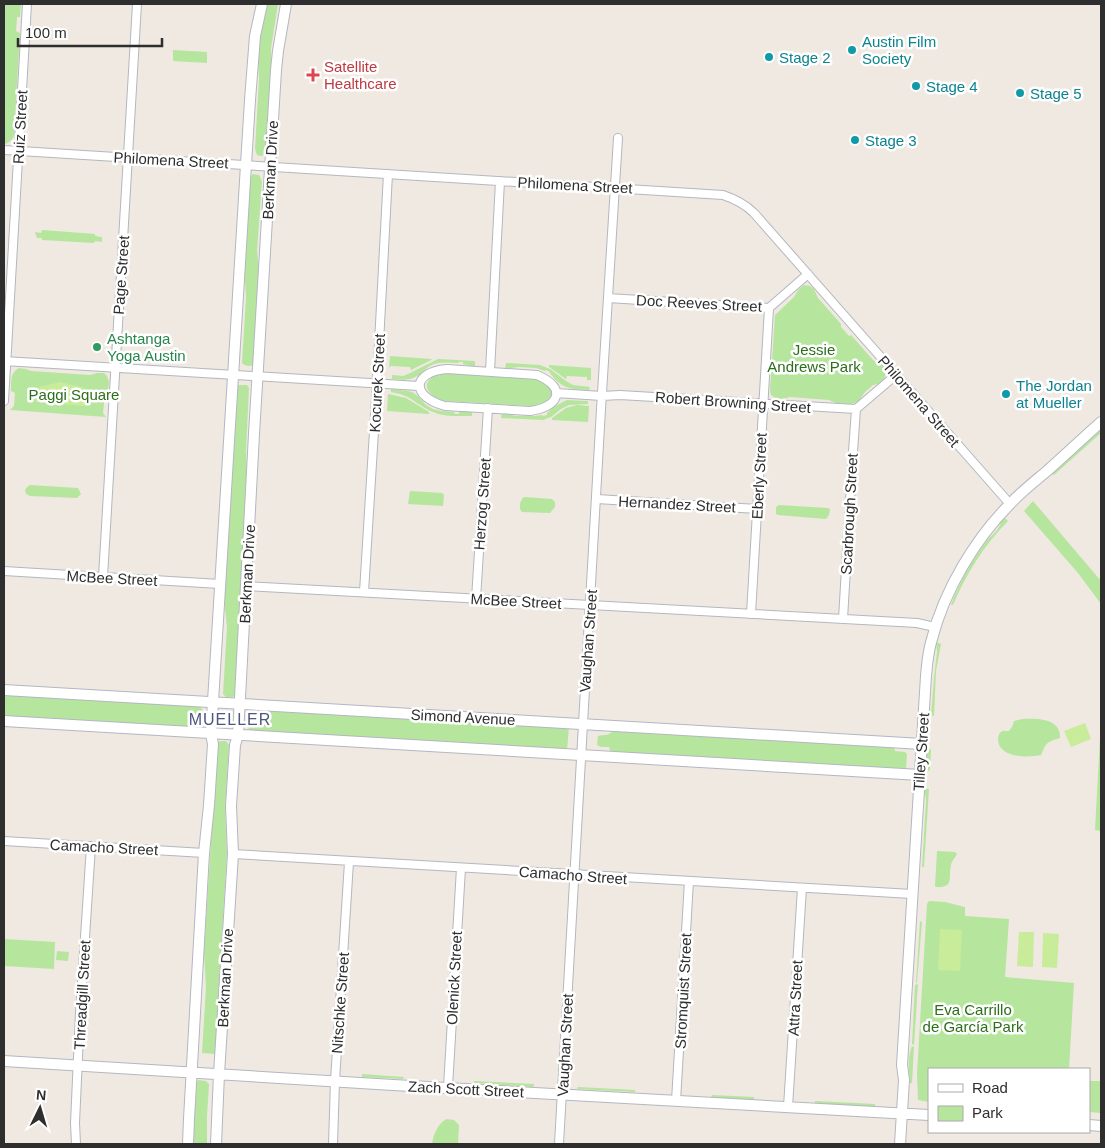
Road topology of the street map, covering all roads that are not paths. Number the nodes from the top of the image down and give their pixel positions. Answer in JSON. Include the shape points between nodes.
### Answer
{"nodes":[{"id":1,"x":27,"y":4,"type":"edge"},
{"id":2,"x":137,"y":4,"type":"edge"},
{"id":3,"x":262,"y":4,"type":"edge"},
{"id":4,"x":286,"y":4,"type":"edge"},
{"id":5,"x":618,"y":138,"type":"dead end"},
{"id":6,"x":4,"y":150,"type":"edge"},
{"id":7,"x":18,"y":151,"type":"junction"},
{"id":8,"x":128,"y":157,"type":"junction"},
{"id":9,"x":246,"y":164,"type":"junction"},
{"id":10,"x":270,"y":166,"type":"junction"},
{"id":11,"x":388,"y":174,"type":"junction"},
{"id":12,"x":500,"y":181,"type":"junction"},
{"id":13,"x":615,"y":188,"type":"junction"},
{"id":14,"x":808,"y":274,"type":"junction"},
{"id":15,"x":608,"y":298,"type":"junction"},
{"id":16,"x":769,"y":308,"type":"junction"},
{"id":17,"x":5,"y":361,"type":"edge"},
{"id":18,"x":116,"y":367,"type":"junction"},
{"id":19,"x":490,"y":372,"type":"junction"},
{"id":20,"x":234,"y":375,"type":"junction"},
{"id":21,"x":258,"y":376,"type":"junction"},
{"id":22,"x":896,"y":376,"type":"junction"},
{"id":23,"x":377,"y":383,"type":"junction"},
{"id":24,"x":419,"y":386,"type":"junction"},
{"id":25,"x":556,"y":393,"type":"junction"},
{"id":26,"x":602,"y":396,"type":"junction"},
{"id":27,"x":4,"y":401,"type":"edge"},
{"id":28,"x":763,"y":403,"type":"junction"},
{"id":29,"x":488,"y":408,"type":"junction"},
{"id":30,"x":856,"y":410,"type":"junction"},
{"id":31,"x":1101,"y":422,"type":"edge"},
{"id":32,"x":596,"y":499,"type":"junction"},
{"id":33,"x":1010,"y":504,"type":"junction"},
{"id":34,"x":758,"y":509,"type":"junction"},
{"id":35,"x":4,"y":571,"type":"edge"},
{"id":36,"x":103,"y":577,"type":"junction"},
{"id":37,"x":220,"y":584,"type":"junction"},
{"id":38,"x":246,"y":586,"type":"junction"},
{"id":39,"x":364,"y":592,"type":"junction"},
{"id":40,"x":476,"y":599,"type":"junction"},
{"id":41,"x":590,"y":605,"type":"junction"},
{"id":42,"x":751,"y":614,"type":"junction"},
{"id":43,"x":843,"y":619,"type":"junction"},
{"id":44,"x":935,"y":627,"type":"junction"},
{"id":45,"x":4,"y":690,"type":"edge"},
{"id":46,"x":213,"y":702,"type":"junction"},
{"id":47,"x":240,"y":704,"type":"junction"},
{"id":48,"x":4,"y":721,"type":"edge"},
{"id":49,"x":583,"y":725,"type":"junction"},
{"id":50,"x":212,"y":734,"type":"junction"},
{"id":51,"x":238,"y":736,"type":"junction"},
{"id":52,"x":922,"y":744,"type":"junction"},
{"id":53,"x":582,"y":755,"type":"junction"},
{"id":54,"x":920,"y":775,"type":"junction"},
{"id":55,"x":4,"y":841,"type":"edge"},
{"id":56,"x":91,"y":846,"type":"junction"},
{"id":57,"x":204,"y":853,"type":"junction"},
{"id":58,"x":233,"y":854,"type":"junction"},
{"id":59,"x":349,"y":862,"type":"junction"},
{"id":60,"x":460,"y":868,"type":"junction"},
{"id":61,"x":575,"y":875,"type":"junction"},
{"id":62,"x":689,"y":882,"type":"junction"},
{"id":63,"x":802,"y":888,"type":"junction"},
{"id":64,"x":912,"y":894,"type":"junction"},
{"id":65,"x":4,"y":1061,"type":"edge"},
{"id":66,"x":78,"y":1065,"type":"junction"},
{"id":67,"x":192,"y":1072,"type":"junction"},
{"id":68,"x":219,"y":1074,"type":"junction"},
{"id":69,"x":336,"y":1081,"type":"junction"},
{"id":70,"x":448,"y":1087,"type":"junction"},
{"id":71,"x":562,"y":1094,"type":"junction"},
{"id":72,"x":676,"y":1101,"type":"junction"},
{"id":73,"x":788,"y":1107,"type":"junction"},
{"id":74,"x":902,"y":1114,"type":"junction"},
{"id":75,"x":928,"y":1115,"type":"edge"},
{"id":76,"x":76,"y":1144,"type":"edge"},
{"id":77,"x":188,"y":1144,"type":"edge"},
{"id":78,"x":216,"y":1144,"type":"edge"},
{"id":79,"x":333,"y":1144,"type":"edge"},
{"id":80,"x":559,"y":1144,"type":"edge"},
{"id":81,"x":900,"y":1144,"type":"edge"}],
"edges":[{"from":1,"to":7,"type":"street","name":"Ruiz Street"},
{"from":2,"to":8,"type":"street","name":"Page Street"},
{"from":3,"to":9,"type":"street","name":"Berkman Drive","via":[[254,52]]},
{"from":4,"to":10,"type":"street","name":"Berkman Drive","via":[[278,51]]},
{"from":5,"to":13,"type":"street","name":"Vaughan Street"},
{"from":6,"to":7,"type":"street","name":"Philomena Street"},
{"from":7,"to":8,"type":"street","name":"Philomena Street"},
{"from":7,"to":17,"type":"street","name":"Ruiz Street"},
{"from":8,"to":9,"type":"street","name":"Philomena Street"},
{"from":8,"to":18,"type":"street","name":"Page Street"},
{"from":9,"to":10,"type":"street","name":"Philomena Street"},
{"from":9,"to":20,"type":"street","name":"Berkman Drive"},
{"from":10,"to":11,"type":"street","name":"Philomena Street"},
{"from":10,"to":21,"type":"street","name":"Berkman Drive"},
{"from":11,"to":12,"type":"street","name":"Philomena Street"},
{"from":11,"to":23,"type":"street","name":"Kocurek Street"},
{"from":12,"to":13,"type":"street","name":"Philomena Street"},
{"from":12,"to":19,"type":"street"},
{"from":13,"to":14,"type":"street","name":"Philomena Street","via":[[722,194],[736,200],[754,212]]},
{"from":13,"to":15,"type":"street","name":"Vaughan Street"},
{"from":14,"to":16,"type":"street","name":"Doc Reeves Street"},
{"from":14,"to":22,"type":"street","name":"Philomena Street"},
{"from":15,"to":16,"type":"street","name":"Doc Reeves Street"},
{"from":15,"to":26,"type":"street","name":"Vaughan Street"},
{"from":16,"to":28,"type":"street","name":"Eberly Street"},
{"from":17,"to":18,"type":"street"},
{"from":17,"to":27,"type":"street","name":"Ruiz Street"},
{"from":18,"to":20,"type":"street"},
{"from":18,"to":36,"type":"street","name":"Page Street"},
{"from":19,"to":24,"type":"street","via":[[435,370],[421,379]]},
{"from":19,"to":25,"type":"street","via":[[537,375],[553,384]]},
{"from":20,"to":21,"type":"street"},
{"from":20,"to":37,"type":"street","name":"Berkman Drive"},
{"from":21,"to":23,"type":"street"},
{"from":21,"to":38,"type":"street","name":"Berkman Drive"},
{"from":22,"to":30,"type":"street"},
{"from":22,"to":33,"type":"street","name":"Philomena Street"},
{"from":23,"to":24,"type":"street"},
{"from":23,"to":39,"type":"street","name":"Kocurek Street"},
{"from":24,"to":29,"type":"street","via":[[425,397],[444,406]]},
{"from":25,"to":26,"type":"street","name":"Robert Browning Street"},
{"from":25,"to":29,"type":"street","via":[[548,406],[540,409]]},
{"from":26,"to":28,"type":"street","name":"Robert Browning Street"},
{"from":26,"to":32,"type":"street","name":"Vaughan Street"},
{"from":28,"to":30,"type":"street","name":"Robert Browning Street"},
{"from":28,"to":34,"type":"street","name":"Eberly Street"},
{"from":29,"to":40,"type":"street","name":"Herzog Street"},
{"from":30,"to":43,"type":"street","name":"Scarbrough Street"},
{"from":31,"to":33,"type":"street","name":"Tilley Street"},
{"from":32,"to":34,"type":"street","name":"Hernandez Street"},
{"from":32,"to":41,"type":"street","name":"Vaughan Street"},
{"from":33,"to":44,"type":"street","name":"Tilley Street","via":[[963,565]]},
{"from":34,"to":42,"type":"street","name":"Eberly Street"},
{"from":35,"to":36,"type":"street","name":"McBee Street"},
{"from":36,"to":37,"type":"street","name":"McBee Street"},
{"from":37,"to":46,"type":"street","name":"Berkman Drive"},
{"from":38,"to":39,"type":"street","name":"McBee Street"},
{"from":38,"to":47,"type":"street","name":"Berkman Drive"},
{"from":39,"to":40,"type":"street","name":"McBee Street"},
{"from":40,"to":41,"type":"street","name":"McBee Street"},
{"from":41,"to":42,"type":"street","name":"McBee Street"},
{"from":41,"to":49,"type":"street","name":"Vaughan Street"},
{"from":42,"to":43,"type":"street","name":"McBee Street"},
{"from":43,"to":44,"type":"street","name":"McBee Street"},
{"from":44,"to":52,"type":"street","name":"Tilley Street","via":[[928,654]]},
{"from":45,"to":46,"type":"street","name":"Simond Avenue"},
{"from":46,"to":47,"type":"street","name":"Simond Avenue"},
{"from":46,"to":50,"type":"street","name":"Berkman Drive"},
{"from":47,"to":49,"type":"street","name":"Simond Avenue"},
{"from":47,"to":51,"type":"street","name":"Berkman Drive"},
{"from":48,"to":50,"type":"street","name":"Simond Avenue"},
{"from":49,"to":52,"type":"street","name":"Simond Avenue"},
{"from":49,"to":53,"type":"street","name":"Vaughan Street"},
{"from":50,"to":51,"type":"street","name":"Simond Avenue"},
{"from":50,"to":57,"type":"street","name":"Berkman Drive"},
{"from":51,"to":53,"type":"street","name":"Simond Avenue"},
{"from":51,"to":58,"type":"street","name":"Berkman Drive","via":[[231,806]]},
{"from":52,"to":54,"type":"street","name":"Tilley Street"},
{"from":53,"to":54,"type":"street","name":"Simond Avenue"},
{"from":53,"to":61,"type":"street","name":"Vaughan Street"},
{"from":54,"to":64,"type":"street","name":"Tilley Street"},
{"from":55,"to":56,"type":"street","name":"Camacho Street"},
{"from":56,"to":57,"type":"street","name":"Camacho Street"},
{"from":56,"to":66,"type":"street","name":"Threadgill Street"},
{"from":57,"to":67,"type":"street","name":"Berkman Drive"},
{"from":58,"to":59,"type":"street","name":"Camacho Street"},
{"from":58,"to":68,"type":"street","name":"Berkman Drive"},
{"from":59,"to":60,"type":"street","name":"Camacho Street"},
{"from":59,"to":69,"type":"street","name":"Nitschke Street"},
{"from":60,"to":61,"type":"street","name":"Camacho Street"},
{"from":60,"to":70,"type":"street","name":"Olenick Street"},
{"from":61,"to":62,"type":"street","name":"Camacho Street"},
{"from":61,"to":71,"type":"street","name":"Vaughan Street"},
{"from":62,"to":63,"type":"street","name":"Camacho Street"},
{"from":62,"to":72,"type":"street","name":"Stromquist Street"},
{"from":63,"to":64,"type":"street","name":"Camacho Street"},
{"from":63,"to":73,"type":"street","name":"Attra Street"},
{"from":64,"to":74,"type":"street","name":"Tilley Street"},
{"from":65,"to":66,"type":"street","name":"Zach Scott Street"},
{"from":66,"to":67,"type":"street","name":"Zach Scott Street"},
{"from":66,"to":76,"type":"street","name":"Threadgill Street"},
{"from":67,"to":68,"type":"street","name":"Zach Scott Street"},
{"from":67,"to":77,"type":"street","name":"Berkman Drive"},
{"from":68,"to":69,"type":"street","name":"Zach Scott Street"},
{"from":68,"to":78,"type":"street","name":"Berkman Drive"},
{"from":69,"to":70,"type":"street","name":"Zach Scott Street"},
{"from":69,"to":79,"type":"street","name":"Nitschke Street"},
{"from":70,"to":71,"type":"street","name":"Zach Scott Street"},
{"from":71,"to":72,"type":"street","name":"Zach Scott Street"},
{"from":71,"to":80,"type":"street","name":"Vaughan Street"},
{"from":72,"to":73,"type":"street","name":"Zach Scott Street"},
{"from":73,"to":74,"type":"street","name":"Zach Scott Street"},
{"from":74,"to":75,"type":"street","name":"Zach Scott Street"},
{"from":74,"to":81,"type":"street","name":"Tilley Street"}]}
